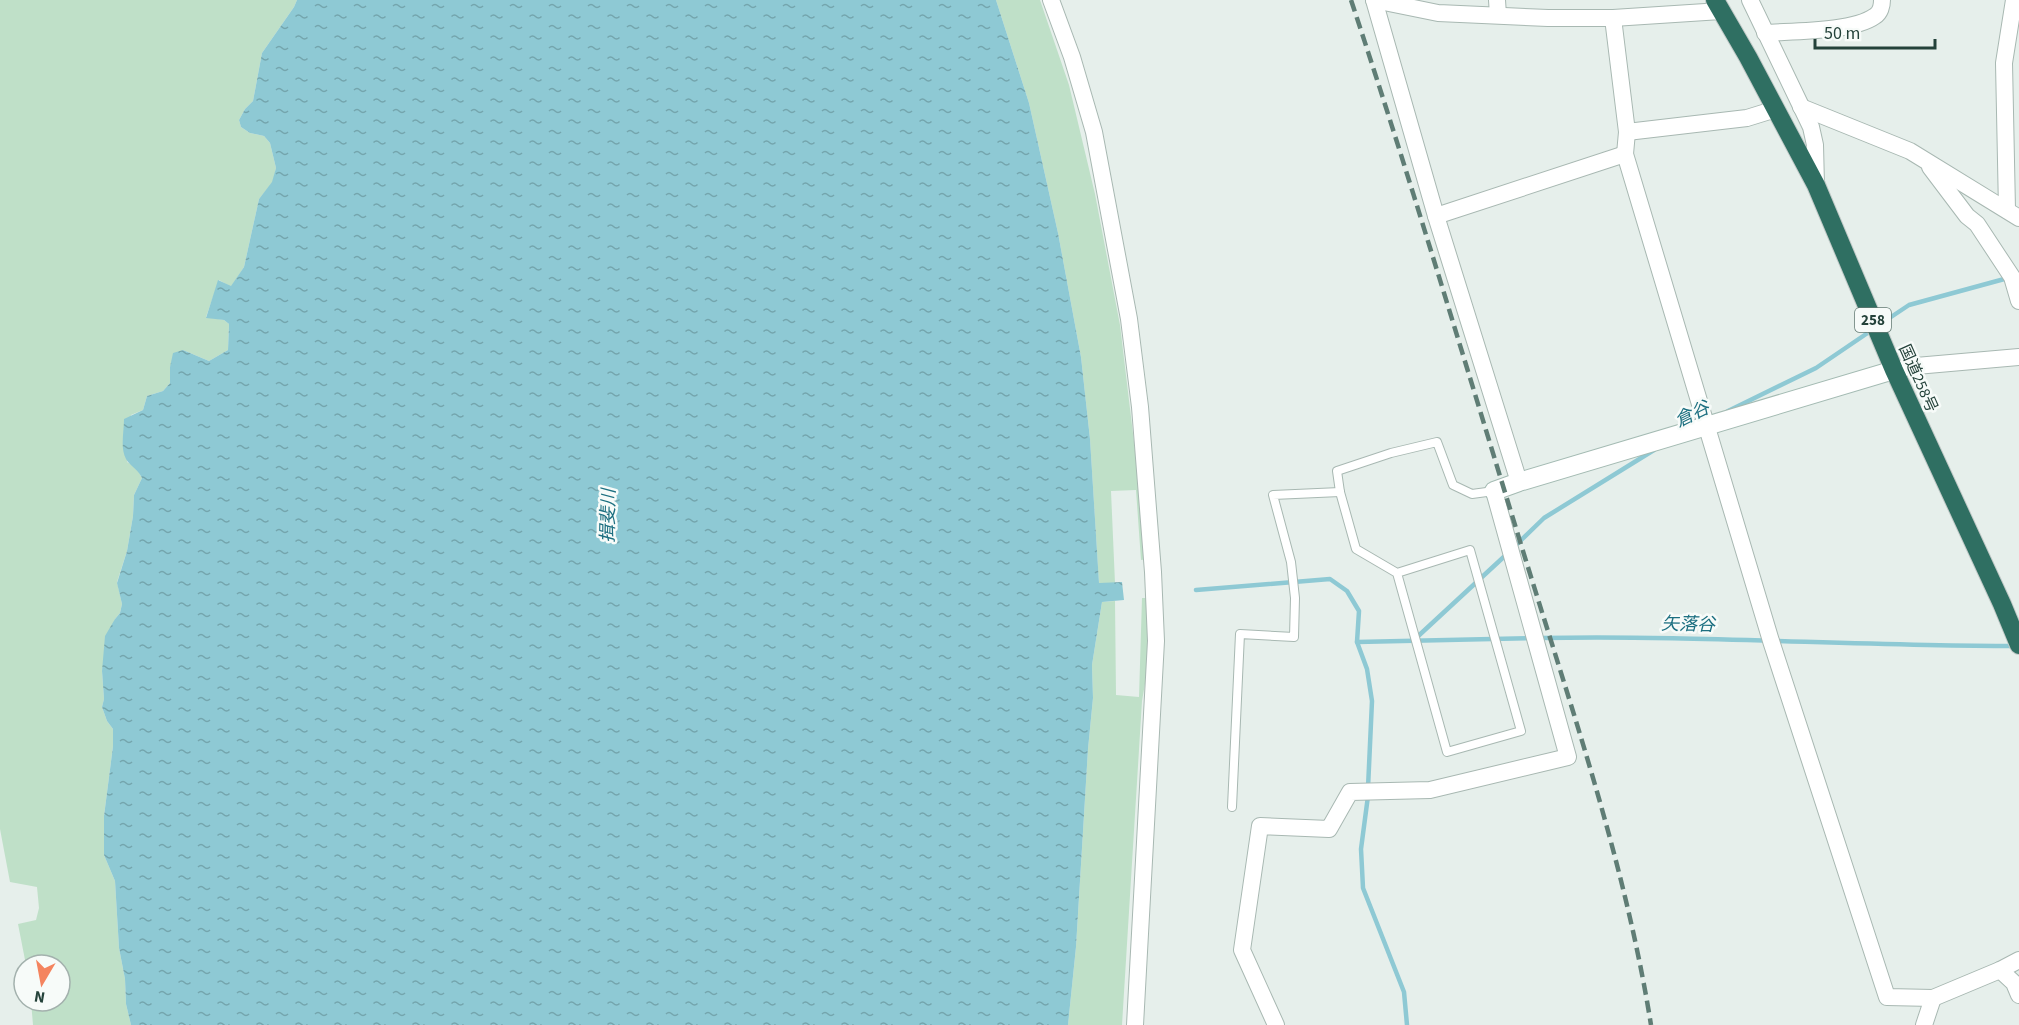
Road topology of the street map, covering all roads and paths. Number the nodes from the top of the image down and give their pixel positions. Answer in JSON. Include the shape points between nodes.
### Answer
{"nodes":[{"id":1,"x":1051,"y":0,"type":"edge"},
{"id":2,"x":1374,"y":0,"type":"edge"},
{"id":3,"x":1750,"y":0,"type":"edge"},
{"id":4,"x":1882,"y":0,"type":"edge"},
{"id":5,"x":2014,"y":0,"type":"edge"},
{"id":6,"x":1718,"y":6,"type":"edge"},
{"id":7,"x":1497,"y":8,"type":"edge"},
{"id":8,"x":1612,"y":18,"type":"junction"},
{"id":9,"x":1765,"y":33,"type":"junction"},
{"id":10,"x":1801,"y":107,"type":"junction"},
{"id":11,"x":1776,"y":109,"type":"junction"},
{"id":12,"x":1627,"y":132,"type":"junction"},
{"id":13,"x":1624,"y":154,"type":"junction"},
{"id":14,"x":1926,"y":161,"type":"junction"},
{"id":15,"x":1816,"y":185,"type":"junction"},
{"id":16,"x":2013,"y":214,"type":"edge"},
{"id":17,"x":1436,"y":216,"type":"junction"},
{"id":18,"x":2019,"y":301,"type":"edge"},
{"id":19,"x":2019,"y":357,"type":"edge"},
{"id":20,"x":1894,"y":370,"type":"junction"},
{"id":21,"x":1706,"y":426,"type":"junction"},
{"id":22,"x":1519,"y":482,"type":"junction"},
{"id":23,"x":1494,"y":491,"type":"junction"},
{"id":24,"x":1340,"y":492,"type":"junction"},
{"id":25,"x":1397,"y":573,"type":"junction"},
{"id":26,"x":2019,"y":645,"type":"edge"},
{"id":27,"x":1232,"y":807,"type":"dead end"},
{"id":28,"x":2019,"y":960,"type":"edge"},
{"id":29,"x":2000,"y":970,"type":"junction"},
{"id":30,"x":2019,"y":995,"type":"edge"},
{"id":31,"x":1933,"y":998,"type":"junction"},
{"id":32,"x":1135,"y":1025,"type":"edge"},
{"id":33,"x":1276,"y":1025,"type":"edge"},
{"id":34,"x":1924,"y":1025,"type":"edge"}],
"edges":[{"from":1,"to":32,"type":"street","via":[[1094,132],[1129,319],[1154,572],[1156,641]]},
{"from":2,"to":7,"type":"street","via":[[1438,13]]},
{"from":2,"to":17,"type":"street"},
{"from":3,"to":9,"type":"street"},
{"from":4,"to":9,"type":"street","via":[[1876,16],[1852,26]]},
{"from":5,"to":16,"type":"street","via":[[2004,63]]},
{"from":6,"to":8,"type":"street"},
{"from":6,"to":11,"type":"highway","name":"国道258号","number":"258"},
{"from":7,"to":8,"type":"street","via":[[1548,18]]},
{"from":8,"to":12,"type":"street"},
{"from":9,"to":10,"type":"street"},
{"from":10,"to":14,"type":"street"},
{"from":10,"to":15,"type":"street","via":[[1815,145]]},
{"from":11,"to":12,"type":"street","via":[[1747,118]]},
{"from":11,"to":15,"type":"highway","name":"国道258号","number":"258"},
{"from":12,"to":13,"type":"street"},
{"from":13,"to":17,"type":"street"},
{"from":13,"to":21,"type":"street"},
{"from":14,"to":16,"type":"street"},
{"from":14,"to":18,"type":"street","via":[[1977,224],[2012,277]]},
{"from":15,"to":20,"type":"highway","name":"国道258号","number":"258"},
{"from":17,"to":22,"type":"street"},
{"from":19,"to":20,"type":"street"},
{"from":20,"to":21,"type":"street"},
{"from":20,"to":26,"type":"highway","name":"国道258号","number":"258"},
{"from":21,"to":22,"type":"street"},
{"from":21,"to":31,"type":"street","via":[[1771,641],[1887,997]]},
{"from":22,"to":23,"type":"street"},
{"from":23,"to":24,"type":"lane","via":[[1472,494],[1453,485],[1437,442],[1337,471]]},
{"from":23,"to":33,"type":"street","via":[[1568,757],[1430,789],[1350,792],[1329,829],[1260,826],[1242,950]]},
{"from":24,"to":25,"type":"lane","via":[[1356,549]]},
{"from":24,"to":27,"type":"lane","via":[[1273,495],[1291,562],[1294,637],[1240,634]]},
{"from":25,"to":25,"type":"lane","via":[[1447,752],[1521,731],[1470,550]]},
{"from":28,"to":29,"type":"street"},
{"from":29,"to":30,"type":"street","via":[[2014,983]]},
{"from":29,"to":31,"type":"street"},
{"from":31,"to":34,"type":"street"}]}
